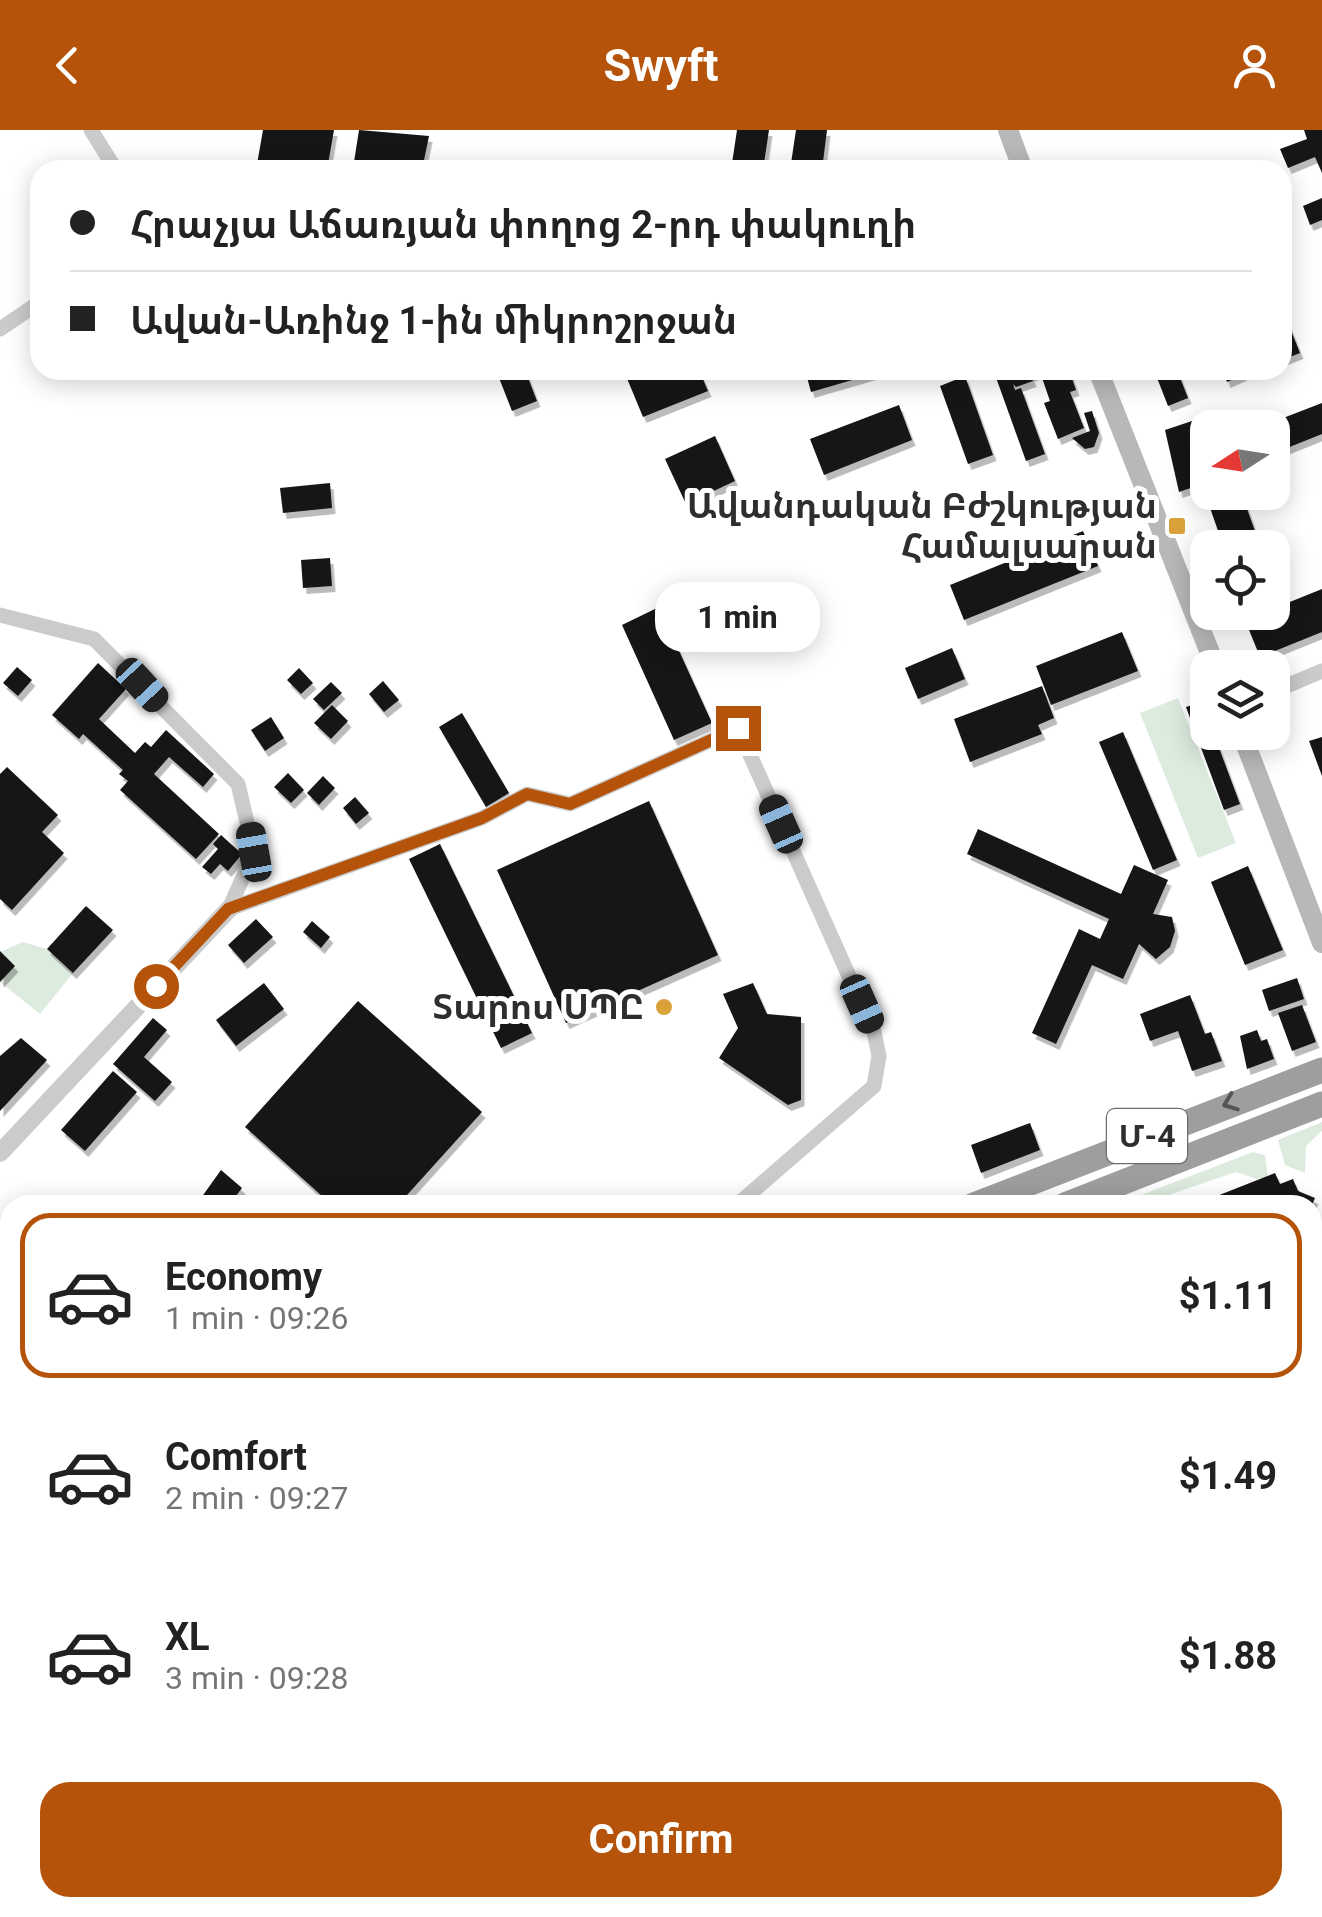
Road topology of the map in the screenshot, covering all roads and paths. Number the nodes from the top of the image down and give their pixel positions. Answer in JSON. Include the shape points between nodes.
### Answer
{"nodes":[{"id":1,"x":91,"y":130,"type":"edge"},
{"id":2,"x":1008,"y":130,"type":"edge"},
{"id":3,"x":110,"y":160,"type":"edge"},
{"id":4,"x":1020,"y":160,"type":"edge"},
{"id":5,"x":30,"y":309,"type":"edge"},
{"id":6,"x":0,"y":329,"type":"edge"},
{"id":7,"x":1102,"y":380,"type":"edge"},
{"id":8,"x":0,"y":614,"type":"edge"},
{"id":9,"x":1209,"y":650,"type":"edge"},
{"id":10,"x":1322,"y":671,"type":"edge"},
{"id":11,"x":1290,"y":684,"type":"edge"},
{"id":12,"x":1249,"y":750,"type":"edge"},
{"id":13,"x":228,"y":909,"type":"junction"},
{"id":14,"x":1322,"y":942,"type":"edge"},
{"id":15,"x":1322,"y":1070,"type":"edge"},
{"id":16,"x":1322,"y":1104,"type":"edge"},
{"id":17,"x":0,"y":1153,"type":"edge"},
{"id":18,"x":749,"y":1195,"type":"edge"},
{"id":19,"x":1000,"y":1195,"type":"edge"},
{"id":20,"x":1090,"y":1195,"type":"edge"}],
"edges":[{"from":1,"to":3,"type":"street"},
{"from":2,"to":4,"type":"main road"},
{"from":5,"to":6,"type":"street"},
{"from":7,"to":9,"type":"main road"},
{"from":8,"to":13,"type":"street","via":[[94,639],[238,784],[254,852]]},
{"from":10,"to":11,"type":"street"},
{"from":12,"to":14,"type":"main road"},
{"from":13,"to":17,"type":"street"},
{"from":13,"to":18,"type":"street","via":[[482,818],[527,794],[570,804],[738,728],[879,1056],[874,1086]]},
{"from":15,"to":19,"type":"highway","number":"Մ-4","one_way":true},
{"from":16,"to":20,"type":"highway","number":"Մ-4"}]}
